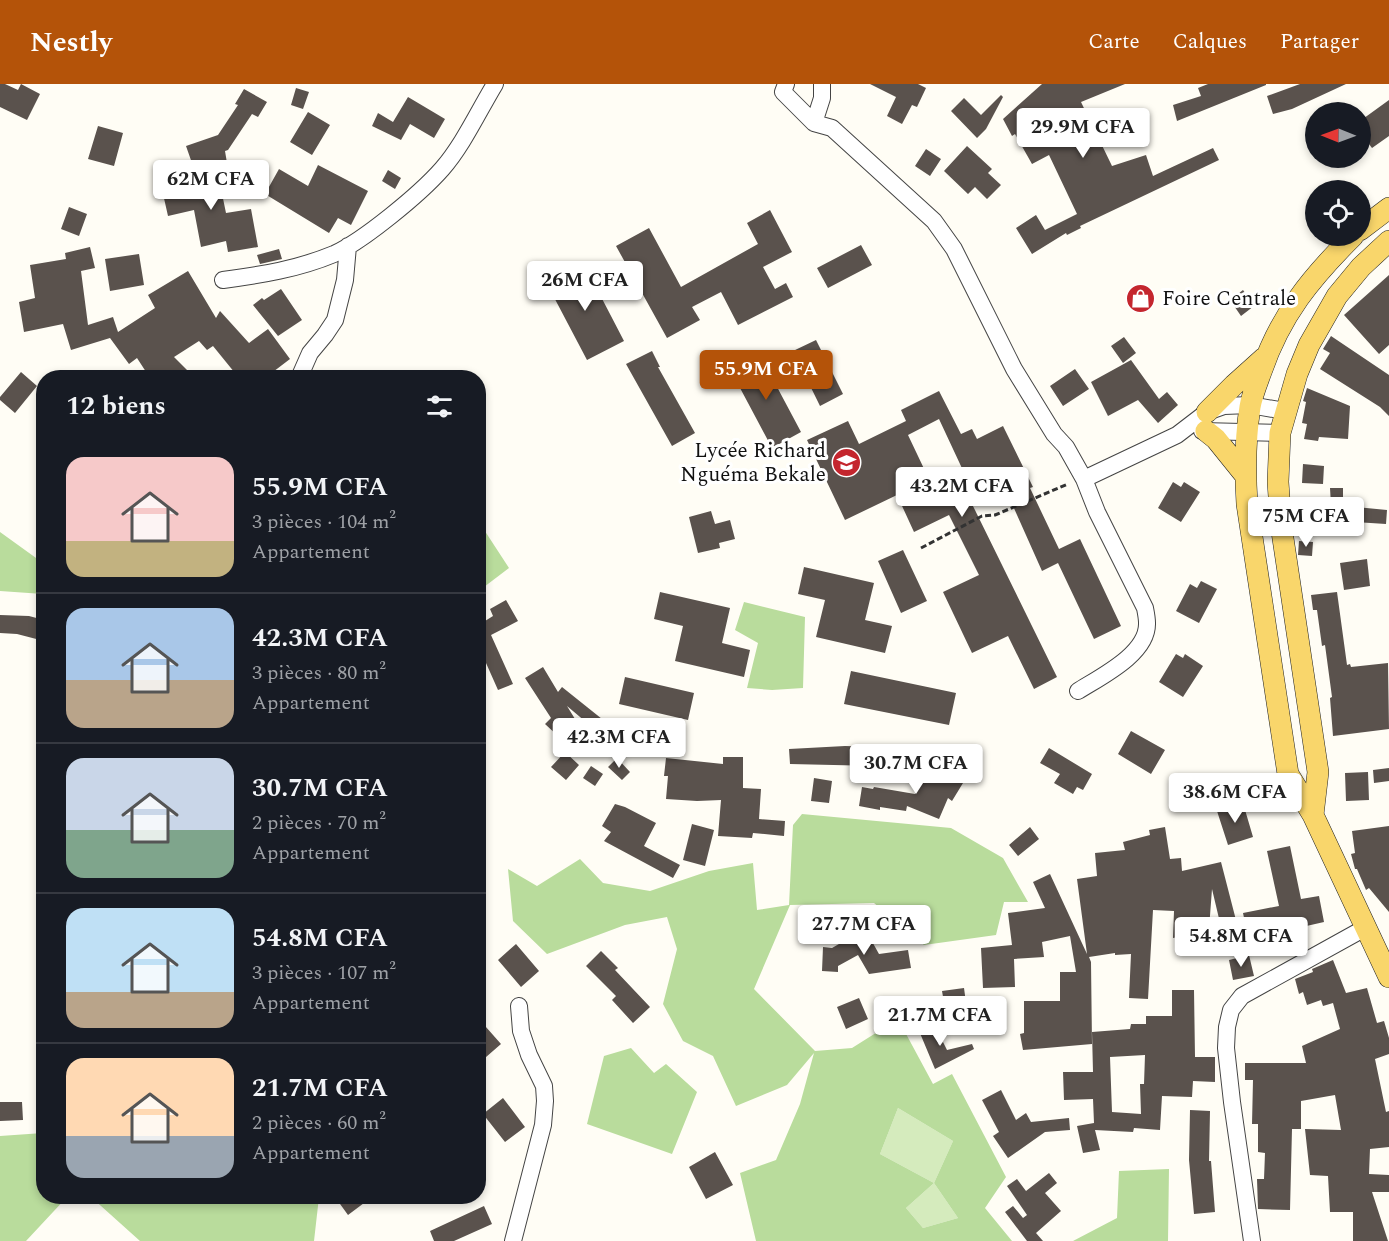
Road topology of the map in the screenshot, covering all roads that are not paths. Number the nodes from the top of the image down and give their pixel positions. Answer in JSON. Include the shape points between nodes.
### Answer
{"nodes":[{"id":1,"x":495,"y":84,"type":"edge"},
{"id":2,"x":781,"y":87,"type":"edge"},
{"id":3,"x":825,"y":89,"type":"edge"},
{"id":4,"x":814,"y":123,"type":"junction"},
{"id":5,"x":1389,"y":208,"type":"edge"},
{"id":6,"x":1371,"y":222,"type":"edge"},
{"id":7,"x":1389,"y":241,"type":"edge"},
{"id":8,"x":348,"y":246,"type":"junction"},
{"id":9,"x":1343,"y":246,"type":"edge"},
{"id":10,"x":223,"y":280,"type":"dead end"},
{"id":11,"x":1267,"y":356,"type":"junction"},
{"id":12,"x":303,"y":370,"type":"edge"},
{"id":13,"x":1250,"y":405,"type":"junction"},
{"id":14,"x":1285,"y":411,"type":"junction"},
{"id":15,"x":1206,"y":422,"type":"junction"},
{"id":16,"x":1247,"y":433,"type":"junction"},
{"id":17,"x":1280,"y":433,"type":"junction"},
{"id":18,"x":1245,"y":475,"type":"junction"},
{"id":19,"x":1084,"y":479,"type":"junction"},
{"id":20,"x":1078,"y":691,"type":"dead end"},
{"id":21,"x":1313,"y":815,"type":"junction"},
{"id":22,"x":1365,"y":928,"type":"junction"},
{"id":23,"x":1383,"y":952,"type":"edge"},
{"id":24,"x":1389,"y":977,"type":"edge"},
{"id":25,"x":519,"y":1006,"type":"dead end"},
{"id":26,"x":513,"y":1241,"type":"edge"},
{"id":27,"x":1252,"y":1241,"type":"edge"}],
"edges":[{"from":1,"to":8,"type":"street","via":[[441,170],[400,208]]},
{"from":2,"to":4,"type":"street"},
{"from":3,"to":4,"type":"street"},
{"from":4,"to":19,"type":"street","via":[[832,128],[934,221],[954,249],[1014,369]]},
{"from":5,"to":6,"type":"main road"},
{"from":7,"to":14,"type":"main road","via":[[1337,296],[1309,345]]},
{"from":8,"to":10,"type":"street","via":[[275,273]]},
{"from":8,"to":12,"type":"street","via":[[335,320]]},
{"from":9,"to":11,"type":"main road","via":[[1298,296]]},
{"from":11,"to":13,"type":"main road"},
{"from":11,"to":15,"type":"main road"},
{"from":13,"to":14,"type":"street"},
{"from":13,"to":15,"type":"street","via":[[1236,404]]},
{"from":13,"to":16,"type":"main road"},
{"from":14,"to":17,"type":"main road"},
{"from":15,"to":16,"type":"street"},
{"from":15,"to":18,"type":"main road"},
{"from":15,"to":19,"type":"street"},
{"from":16,"to":17,"type":"street"},
{"from":16,"to":18,"type":"main road"},
{"from":17,"to":21,"type":"main road","via":[[1281,525],[1318,772]]},
{"from":18,"to":21,"type":"main road","via":[[1287,774]]},
{"from":19,"to":20,"type":"street","via":[[1145,609],[1148,624],[1143,639],[1122,664]]},
{"from":21,"to":22,"type":"main road"},
{"from":22,"to":23,"type":"main road"},
{"from":22,"to":27,"type":"street","via":[[1242,996],[1231,1010],[1226,1048]]},
{"from":23,"to":24,"type":"main road"},
{"from":25,"to":26,"type":"street","via":[[521,1031],[544,1086],[545,1101],[543,1125]]}]}
